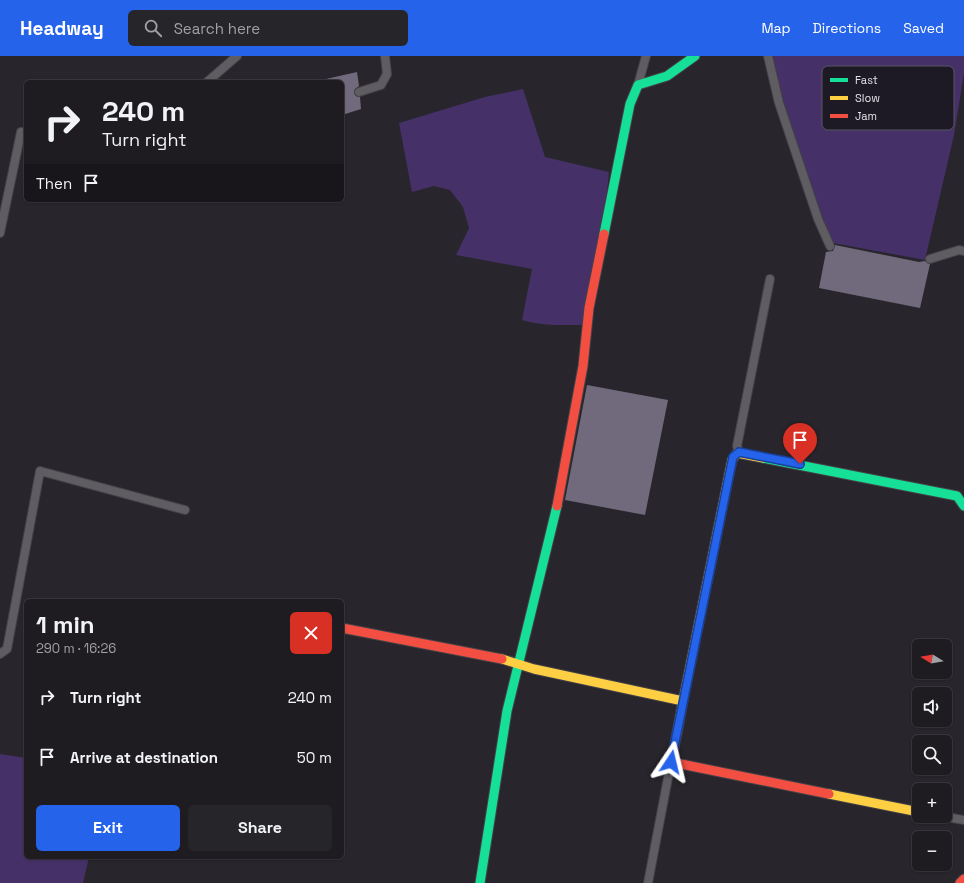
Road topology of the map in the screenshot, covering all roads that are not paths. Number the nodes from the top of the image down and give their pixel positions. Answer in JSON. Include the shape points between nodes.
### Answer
{"nodes":[{"id":1,"x":237,"y":56,"type":"edge"},
{"id":2,"x":385,"y":56,"type":"edge"},
{"id":3,"x":646,"y":56,"type":"edge"},
{"id":4,"x":695,"y":56,"type":"edge"},
{"id":5,"x":768,"y":56,"type":"edge"},
{"id":6,"x":209,"y":80,"type":"edge"},
{"id":7,"x":638,"y":85,"type":"junction"},
{"id":8,"x":359,"y":92,"type":"dead end"},
{"id":9,"x":24,"y":132,"type":"edge"},
{"id":10,"x":0,"y":233,"type":"edge"},
{"id":11,"x":830,"y":246,"type":"dead end"},
{"id":12,"x":964,"y":251,"type":"edge"},
{"id":13,"x":930,"y":259,"type":"dead end"},
{"id":14,"x":770,"y":279,"type":"dead end"},
{"id":15,"x":739,"y":452,"type":"junction"},
{"id":16,"x":964,"y":506,"type":"edge"},
{"id":17,"x":185,"y":510,"type":"dead end"},
{"id":18,"x":344,"y":628,"type":"edge"},
{"id":19,"x":0,"y":654,"type":"edge"},
{"id":20,"x":518,"y":663,"type":"junction"},
{"id":21,"x":683,"y":701,"type":"junction"},
{"id":22,"x":671,"y":762,"type":"junction"},
{"id":23,"x":912,"y":811,"type":"edge"},
{"id":24,"x":952,"y":818,"type":"edge"},
{"id":25,"x":964,"y":820,"type":"edge"},
{"id":26,"x":964,"y":879,"type":"edge"},
{"id":27,"x":480,"y":883,"type":"edge"},
{"id":28,"x":648,"y":883,"type":"edge"},
{"id":29,"x":960,"y":883,"type":"edge"}],
"edges":[{"from":1,"to":6,"type":"street"},
{"from":2,"to":8,"type":"street","via":[[387,74],[381,86]]},
{"from":3,"to":7,"type":"street"},
{"from":4,"to":7,"type":"street","via":[[667,76]]},
{"from":5,"to":11,"type":"street","via":[[779,103],[818,219]]},
{"from":7,"to":20,"type":"street","via":[[626,124],[589,308],[583,366],[554,520]]},
{"from":9,"to":10,"type":"street","via":[[21,132]]},
{"from":12,"to":13,"type":"street","via":[[959,250]]},
{"from":14,"to":15,"type":"street","via":[[737,446]]},
{"from":15,"to":16,"type":"street","via":[[956,496]]},
{"from":15,"to":21,"type":"street","via":[[734,454],[732,460]]},
{"from":17,"to":19,"type":"street","via":[[40,471],[7,649]]},
{"from":18,"to":20,"type":"street","via":[[428,643]]},
{"from":20,"to":21,"type":"street","via":[[534,669]]},
{"from":20,"to":27,"type":"street","via":[[507,711]]},
{"from":21,"to":22,"type":"street"},
{"from":22,"to":23,"type":"street"},
{"from":22,"to":28,"type":"street"},
{"from":24,"to":25,"type":"street"},
{"from":26,"to":29,"type":"street"}]}
